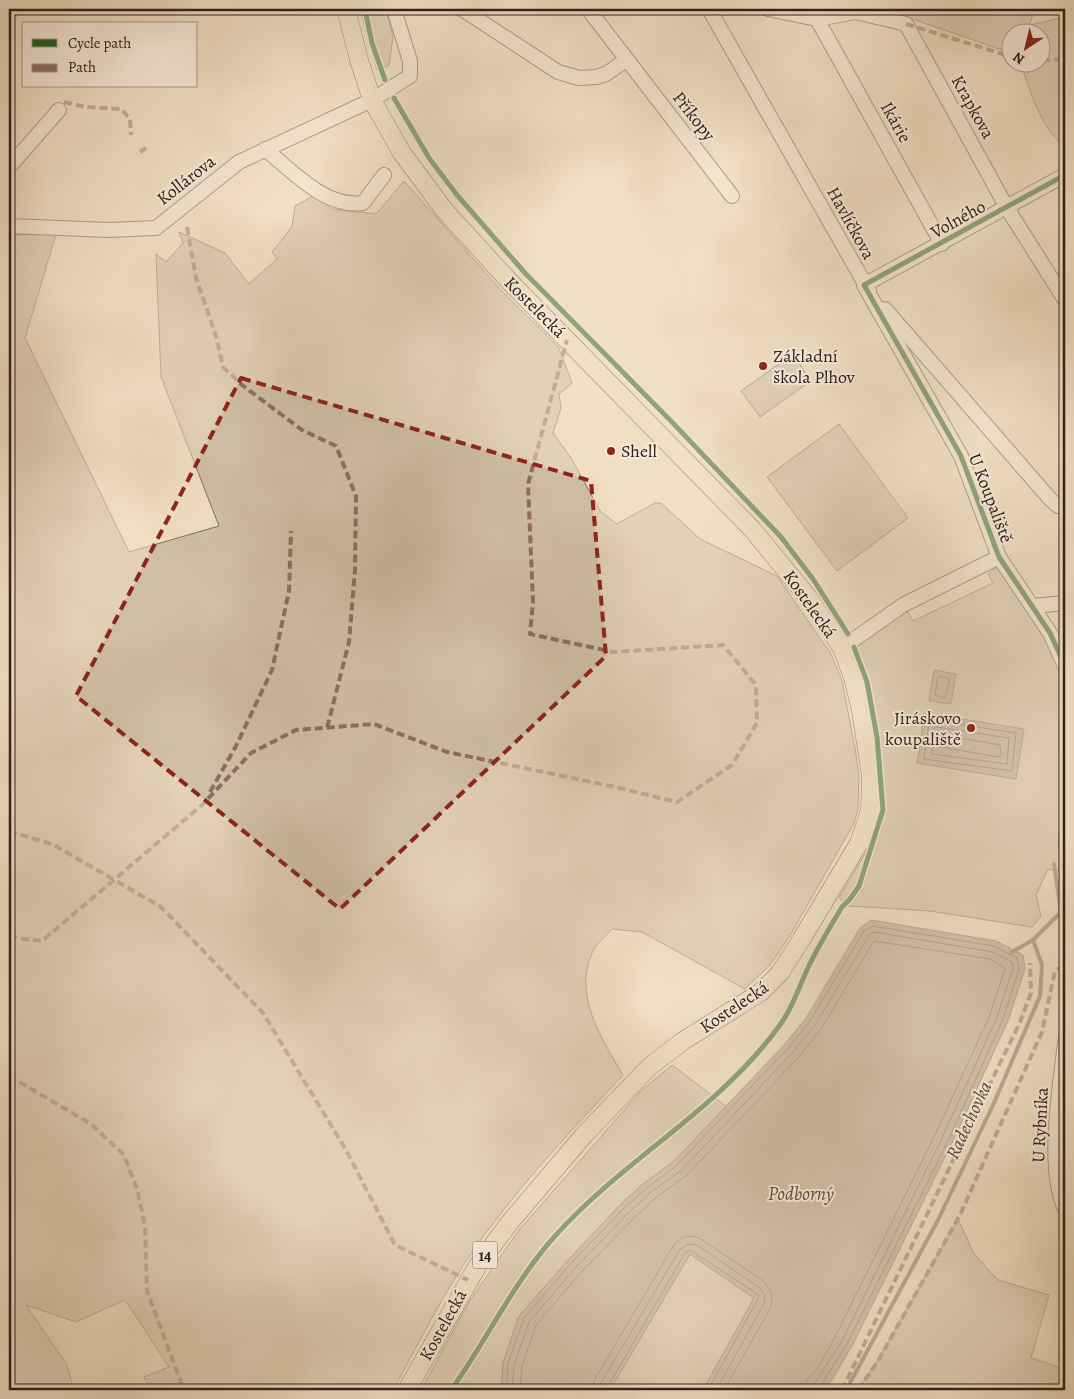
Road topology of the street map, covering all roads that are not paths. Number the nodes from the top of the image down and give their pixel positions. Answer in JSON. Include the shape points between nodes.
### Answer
{"nodes":[{"id":1,"x":346,"y":9,"type":"edge"},
{"id":2,"x":396,"y":9,"type":"edge"},
{"id":3,"x":462,"y":9,"type":"edge"},
{"id":4,"x":588,"y":9,"type":"edge"},
{"id":5,"x":709,"y":9,"type":"edge"},
{"id":6,"x":768,"y":9,"type":"edge"},
{"id":7,"x":817,"y":20,"type":"junction"},
{"id":8,"x":626,"y":60,"type":"junction"},
{"id":9,"x":372,"y":100,"type":"junction"},
{"id":10,"x":59,"y":110,"type":"dead end"},
{"id":11,"x":265,"y":149,"type":"junction"},
{"id":12,"x":9,"y":167,"type":"edge"},
{"id":13,"x":1065,"y":175,"type":"edge"},
{"id":14,"x":384,"y":176,"type":"dead end"},
{"id":15,"x":732,"y":196,"type":"dead end"},
{"id":16,"x":1007,"y":208,"type":"junction"},
{"id":17,"x":9,"y":226,"type":"edge"},
{"id":18,"x":942,"y":244,"type":"junction"},
{"id":19,"x":864,"y":285,"type":"junction"},
{"id":20,"x":1065,"y":300,"type":"edge"},
{"id":21,"x":1065,"y":506,"type":"edge"},
{"id":22,"x":999,"y":557,"type":"junction"},
{"id":23,"x":1065,"y":603,"type":"edge"},
{"id":24,"x":1033,"y":606,"type":"junction"},
{"id":25,"x":842,"y":648,"type":"junction"},
{"id":26,"x":1065,"y":666,"type":"edge"},
{"id":27,"x":1065,"y":1042,"type":"edge"},
{"id":28,"x":1065,"y":1209,"type":"edge"},
{"id":29,"x":407,"y":1390,"type":"edge"}],
"edges":[{"from":1,"to":9,"type":"main road","name":"Kostelecká","number":"14"},
{"from":2,"to":9,"type":"street","name":"Kollárova","via":[[410,61],[410,76]]},
{"from":3,"to":8,"type":"street","via":[[558,72],[580,78],[596,77]]},
{"from":4,"to":8,"type":"street","name":"Příkopy"},
{"from":5,"to":19,"type":"street","name":"Havlíčkova"},
{"from":6,"to":7,"type":"street"},
{"from":7,"to":16,"type":"street","name":"Krapkova","via":[[856,12],[906,24]]},
{"from":7,"to":18,"type":"street","name":"Ikárie"},
{"from":8,"to":15,"type":"street","name":"Příkopy"},
{"from":9,"to":11,"type":"street","name":"Kollárova"},
{"from":9,"to":25,"type":"main road","name":"Kostelecká","number":"14","via":[[402,153],[445,211],[510,282],[752,529],[810,601]]},
{"from":10,"to":12,"type":"street"},
{"from":11,"to":14,"type":"street","via":[[303,181],[352,205],[363,203]]},
{"from":11,"to":17,"type":"street","name":"Kollárova","via":[[239,162],[156,228],[109,230]]},
{"from":13,"to":16,"type":"street","name":"Volného"},
{"from":16,"to":18,"type":"street","name":"Volného"},
{"from":16,"to":20,"type":"street","name":"Krapkova"},
{"from":18,"to":19,"type":"street","name":"Volného"},
{"from":19,"to":21,"type":"street","name":"Havlíčkova","via":[[1051,500],[1058,506]]},
{"from":19,"to":22,"type":"street","name":"U Koupaliště","via":[[956,448]]},
{"from":22,"to":24,"type":"street","name":"U Koupaliště"},
{"from":22,"to":25,"type":"street","via":[[903,605]]},
{"from":23,"to":24,"type":"street"},
{"from":24,"to":26,"type":"street","name":"U Koupaliště"},
{"from":25,"to":29,"type":"main road","name":"Kostelecká","number":"14","via":[[859,703],[871,776],[870,811],[866,827],[802,940],[770,985],[742,1006],[683,1041],[650,1067],[584,1135],[510,1222],[459,1296]]},
{"from":27,"to":28,"type":"street","name":"U Rybníka","via":[[1056,1179]]}]}
